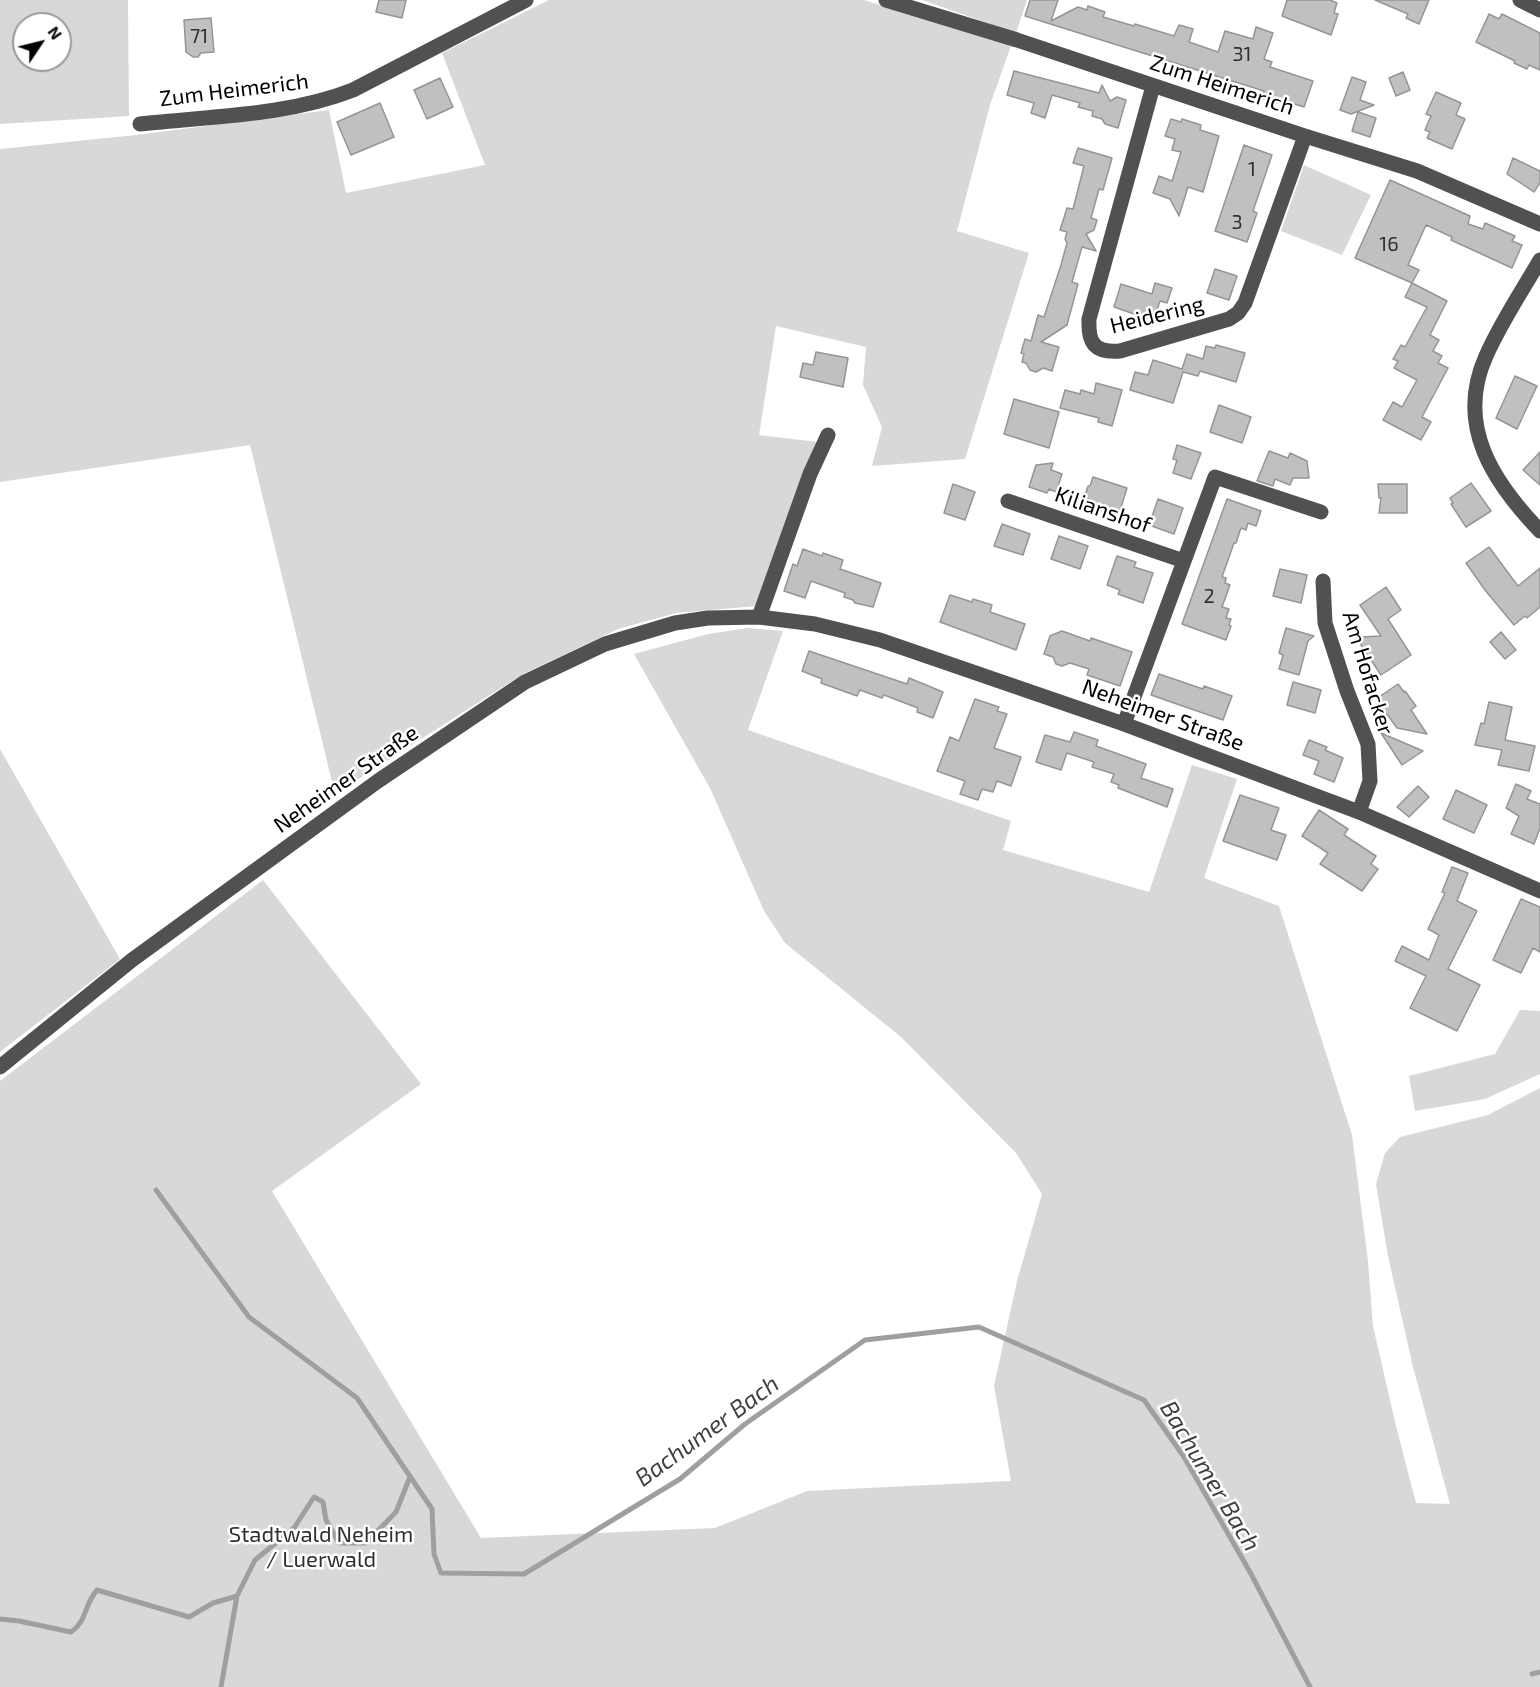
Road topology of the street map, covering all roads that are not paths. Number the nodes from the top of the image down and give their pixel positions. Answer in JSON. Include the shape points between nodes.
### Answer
{"nodes":[{"id":1,"x":526,"y":0,"type":"edge"},
{"id":2,"x":886,"y":0,"type":"edge"},
{"id":3,"x":1520,"y":0,"type":"edge"},
{"id":4,"x":1540,"y":9,"type":"edge"},
{"id":5,"x":1153,"y":86,"type":"junction"},
{"id":6,"x":140,"y":124,"type":"dead end"},
{"id":7,"x":1305,"y":136,"type":"junction"},
{"id":8,"x":1540,"y":224,"type":"edge"},
{"id":9,"x":1540,"y":260,"type":"edge"},
{"id":10,"x":828,"y":435,"type":"dead end"},
{"id":11,"x":1008,"y":501,"type":"dead end"},
{"id":12,"x":1322,"y":512,"type":"dead end"},
{"id":13,"x":1540,"y":531,"type":"edge"},
{"id":14,"x":1184,"y":561,"type":"junction"},
{"id":15,"x":1323,"y":581,"type":"dead end"},
{"id":16,"x":759,"y":617,"type":"junction"},
{"id":17,"x":1124,"y":723,"type":"junction"},
{"id":18,"x":1359,"y":812,"type":"junction"},
{"id":19,"x":1540,"y":891,"type":"edge"},
{"id":20,"x":0,"y":1067,"type":"edge"}],
"edges":[{"from":1,"to":6,"type":"street","name":"Zum Heimerich","via":[[327,100],[297,107]]},
{"from":2,"to":5,"type":"street","name":"Zum Heimerich"},
{"from":3,"to":4,"type":"street"},
{"from":5,"to":7,"type":"street","name":"Zum Heimerich"},
{"from":5,"to":7,"type":"street","name":"Heidering","via":[[1089,319],[1092,343],[1109,352],[1229,319],[1238,313],[1245,303]]},
{"from":7,"to":8,"type":"street","name":"Zum Heimerich","via":[[1417,171]]},
{"from":9,"to":13,"type":"street","via":[[1485,357],[1476,412],[1485,458],[1511,498]]},
{"from":10,"to":16,"type":"street","via":[[810,474]]},
{"from":11,"to":14,"type":"street","name":"Kilianshof"},
{"from":12,"to":14,"type":"street","via":[[1215,477]]},
{"from":14,"to":17,"type":"street"},
{"from":15,"to":18,"type":"street","name":"Am Hofacker","via":[[1325,623],[1368,744],[1370,781]]},
{"from":16,"to":17,"type":"street","name":"Neheimer Straße","via":[[815,624],[880,640]]},
{"from":16,"to":20,"type":"street","name":"Neheimer Straße","via":[[675,623],[605,644],[525,682],[378,781],[132,960]]},
{"from":17,"to":18,"type":"street","name":"Neheimer Straße"},
{"from":18,"to":19,"type":"street","name":"Neheimer Straße"}]}
